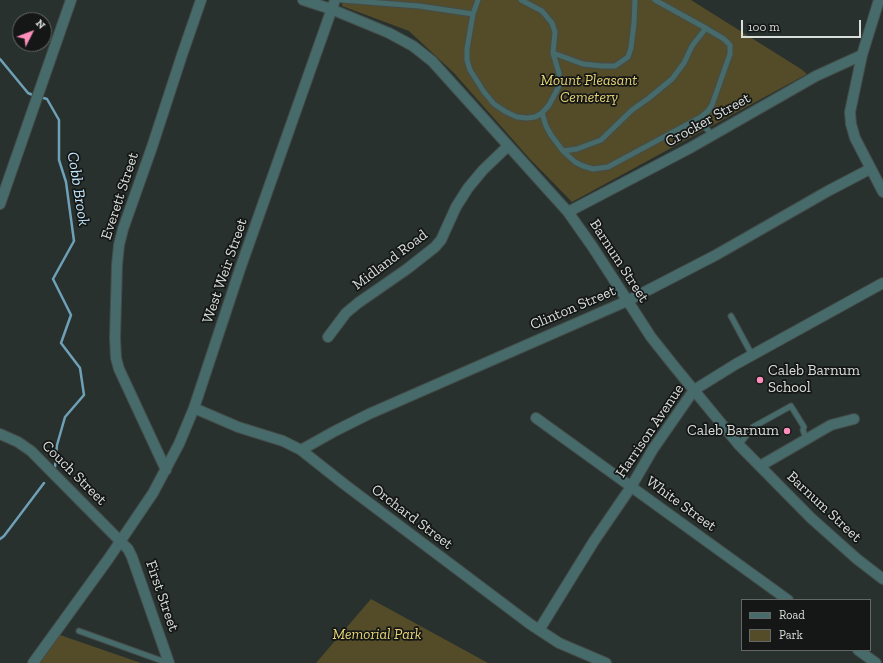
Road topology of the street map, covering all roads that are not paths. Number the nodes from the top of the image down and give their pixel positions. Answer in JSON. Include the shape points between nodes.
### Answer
{"nodes":[{"id":1,"x":71,"y":0,"type":"edge"},
{"id":2,"x":201,"y":0,"type":"edge"},
{"id":3,"x":303,"y":0,"type":"edge"},
{"id":4,"x":342,"y":0,"type":"edge"},
{"id":5,"x":478,"y":0,"type":"edge"},
{"id":6,"x":521,"y":0,"type":"edge"},
{"id":7,"x":635,"y":0,"type":"edge"},
{"id":8,"x":655,"y":0,"type":"edge"},
{"id":9,"x":879,"y":0,"type":"edge"},
{"id":10,"x":333,"y":5,"type":"edge"},
{"id":11,"x":473,"y":14,"type":"junction"},
{"id":12,"x":706,"y":28,"type":"junction"},
{"id":13,"x":553,"y":53,"type":"junction"},
{"id":14,"x":862,"y":55,"type":"junction"},
{"id":15,"x":542,"y":113,"type":"junction"},
{"id":16,"x":701,"y":117,"type":"junction"},
{"id":17,"x":712,"y":135,"type":"junction"},
{"id":18,"x":508,"y":146,"type":"junction"},
{"id":19,"x":563,"y":151,"type":"junction"},
{"id":20,"x":870,"y":169,"type":"junction"},
{"id":21,"x":883,"y":192,"type":"edge"},
{"id":22,"x":0,"y":204,"type":"edge"},
{"id":23,"x":568,"y":212,"type":"junction"},
{"id":24,"x":883,"y":283,"type":"edge"},
{"id":25,"x":627,"y":301,"type":"junction"},
{"id":26,"x":731,"y":316,"type":"dead end"},
{"id":27,"x":328,"y":338,"type":"dead end"},
{"id":28,"x":752,"y":355,"type":"junction"},
{"id":29,"x":694,"y":390,"type":"junction"},
{"id":30,"x":194,"y":408,"type":"junction"},
{"id":31,"x":536,"y":418,"type":"dead end"},
{"id":32,"x":854,"y":419,"type":"dead end"},
{"id":33,"x":0,"y":434,"type":"edge"},
{"id":34,"x":806,"y":439,"type":"junction"},
{"id":35,"x":738,"y":445,"type":"junction"},
{"id":36,"x":301,"y":450,"type":"junction"},
{"id":37,"x":760,"y":466,"type":"junction"},
{"id":38,"x":166,"y":470,"type":"junction"},
{"id":39,"x":631,"y":487,"type":"junction"},
{"id":40,"x":121,"y":541,"type":"junction"},
{"id":41,"x":883,"y":579,"type":"edge"},
{"id":42,"x":787,"y":599,"type":"edge"},
{"id":43,"x":539,"y":630,"type":"junction"},
{"id":44,"x":79,"y":631,"type":"dead end"},
{"id":45,"x":859,"y":651,"type":"edge"},
{"id":46,"x":33,"y":663,"type":"edge"},
{"id":47,"x":169,"y":663,"type":"edge"},
{"id":48,"x":606,"y":663,"type":"edge"},
{"id":49,"x":876,"y":663,"type":"edge"}],
"edges":[{"from":1,"to":22,"type":"street"},
{"from":2,"to":38,"type":"street","name":"Everett Street","via":[[123,229],[117,265],[116,358]]},
{"from":3,"to":10,"type":"street","name":"Barnum Street"},
{"from":4,"to":11,"type":"lane","via":[[420,6]]},
{"from":5,"to":11,"type":"lane"},
{"from":6,"to":13,"type":"lane","via":[[542,11],[552,23],[555,32]]},
{"from":7,"to":13,"type":"lane","via":[[631,48],[623,62],[615,66],[591,66]]},
{"from":8,"to":12,"type":"lane"},
{"from":9,"to":14,"type":"street"},
{"from":10,"to":18,"type":"street","name":"Barnum Street","via":[[402,40],[422,54],[442,72]]},
{"from":10,"to":30,"type":"street","name":"West Weir Street"},
{"from":11,"to":15,"type":"lane","via":[[467,60],[480,87],[494,104],[517,117],[536,117]]},
{"from":12,"to":16,"type":"lane","via":[[727,41],[730,54],[712,105]]},
{"from":12,"to":19,"type":"lane","via":[[672,79],[632,110],[601,140]]},
{"from":13,"to":15,"type":"lane","via":[[558,65],[560,84],[555,96]]},
{"from":14,"to":17,"type":"street","name":"Crocker Street","via":[[816,76]]},
{"from":14,"to":20,"type":"street","via":[[850,118],[855,138]]},
{"from":15,"to":19,"type":"lane","via":[[550,135]]},
{"from":16,"to":17,"type":"lane"},
{"from":16,"to":19,"type":"lane","via":[[608,167],[593,169],[583,166]]},
{"from":17,"to":23,"type":"street","name":"Crocker Street"},
{"from":18,"to":23,"type":"street","name":"Barnum Street"},
{"from":18,"to":27,"type":"street","name":"Midland Road","via":[[468,188],[435,247],[358,303]]},
{"from":20,"to":21,"type":"street"},
{"from":20,"to":25,"type":"street","name":"Clinton Street","via":[[716,255]]},
{"from":23,"to":25,"type":"street","name":"Barnum Street"},
{"from":24,"to":28,"type":"street","name":"Harrison Avenue"},
{"from":25,"to":29,"type":"street","name":"Barnum Street","via":[[664,354]]},
{"from":25,"to":36,"type":"street","name":"Clinton Street","via":[[369,414]]},
{"from":26,"to":28,"type":"lane"},
{"from":28,"to":29,"type":"street","name":"Harrison Avenue"},
{"from":29,"to":35,"type":"street","name":"Barnum Street"},
{"from":29,"to":39,"type":"street","name":"Harrison Avenue","via":[[653,449]]},
{"from":30,"to":36,"type":"street","name":"Orchard Street"},
{"from":30,"to":38,"type":"street","name":"West Weir Street"},
{"from":31,"to":39,"type":"street","name":"White Street"},
{"from":32,"to":34,"type":"street","via":[[831,425]]},
{"from":33,"to":40,"type":"street","name":"Couch Street","via":[[31,451]]},
{"from":34,"to":35,"type":"lane","via":[[804,426],[791,406],[753,427]]},
{"from":34,"to":37,"type":"street"},
{"from":35,"to":37,"type":"street","name":"Barnum Street"},
{"from":36,"to":43,"type":"street","name":"Orchard Street"},
{"from":37,"to":41,"type":"street","name":"Barnum Street","via":[[811,518]]},
{"from":38,"to":40,"type":"street","name":"West Weir Street"},
{"from":39,"to":42,"type":"street","name":"White Street"},
{"from":39,"to":43,"type":"street","name":"Harrison Avenue"},
{"from":40,"to":46,"type":"street","name":"West Weir Street"},
{"from":40,"to":47,"type":"street","name":"First Street","via":[[132,557]]},
{"from":43,"to":48,"type":"street","name":"Orchard Street"},
{"from":44,"to":47,"type":"lane"},
{"from":45,"to":49,"type":"street"}]}
